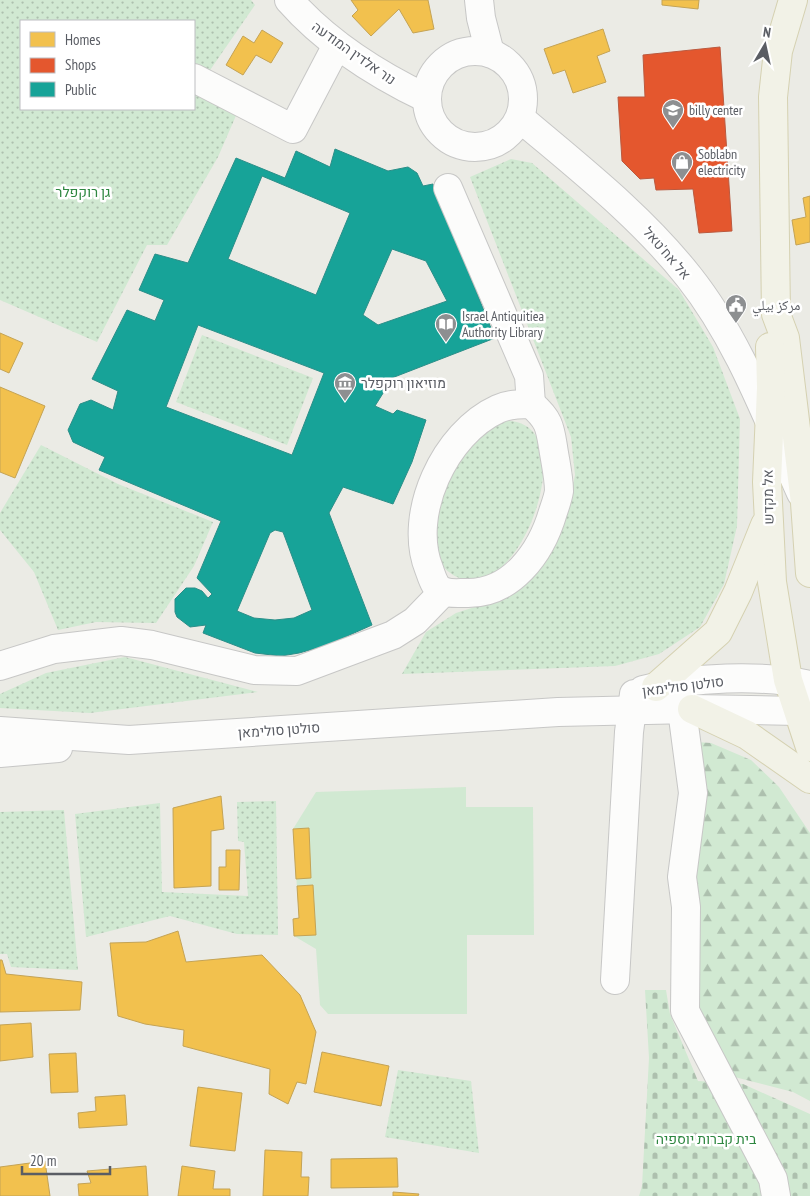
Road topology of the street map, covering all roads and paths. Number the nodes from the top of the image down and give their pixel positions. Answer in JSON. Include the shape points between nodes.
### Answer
{"nodes":[{"id":1,"x":289,"y":0,"type":"edge"},
{"id":2,"x":480,"y":0,"type":"edge"},
{"id":3,"x":793,"y":0,"type":"edge"},
{"id":4,"x":337,"y":45,"type":"junction"},
{"id":5,"x":490,"y":53,"type":"junction"},
{"id":6,"x":195,"y":79,"type":"edge"},
{"id":7,"x":426,"y":98,"type":"junction"},
{"id":8,"x":520,"y":118,"type":"junction"},
{"id":9,"x":448,"y":188,"type":"dead end"},
{"id":10,"x":776,"y":314,"type":"junction"},
{"id":11,"x":531,"y":404,"type":"junction"},
{"id":12,"x":770,"y":424,"type":"junction"},
{"id":13,"x":805,"y":503,"type":"junction"},
{"id":14,"x":768,"y":520,"type":"junction"},
{"id":15,"x":810,"y":572,"type":"edge"},
{"id":16,"x":443,"y":592,"type":"junction"},
{"id":17,"x":0,"y":666,"type":"edge"},
{"id":18,"x":799,"y":682,"type":"edge"},
{"id":19,"x":641,"y":696,"type":"junction"},
{"id":20,"x":803,"y":707,"type":"edge"},
{"id":21,"x":687,"y":709,"type":"junction"},
{"id":22,"x":0,"y":731,"type":"edge"},
{"id":23,"x":129,"y":740,"type":"junction"},
{"id":24,"x":810,"y":747,"type":"edge"},
{"id":25,"x":0,"y":753,"type":"edge"},
{"id":26,"x":810,"y":779,"type":"edge"},
{"id":27,"x":615,"y":980,"type":"dead end"},
{"id":28,"x":776,"y":1196,"type":"edge"}],
"edges":[{"from":1,"to":4,"type":"street","name":"נור אלדין המודעה"},
{"from":2,"to":5,"type":"street"},
{"from":3,"to":10,"type":"main road","name":"אל מקדש","via":[[778,51],[773,97]]},
{"from":4,"to":6,"type":"street","via":[[293,129]]},
{"from":4,"to":7,"type":"street","name":"נור אלדין המודעה","via":[[395,84]]},
{"from":5,"to":7,"type":"street","via":[[457,54],[442,63],[432,76]]},
{"from":5,"to":8,"type":"street","via":[[514,70],[522,85],[524,101]]},
{"from":7,"to":8,"type":"street","via":[[437,130],[461,146],[495,144],[509,134]]},
{"from":8,"to":12,"type":"street","name":"אל אח'טאל","via":[[657,238],[690,278],[732,343]]},
{"from":9,"to":11,"type":"street","via":[[529,376]]},
{"from":10,"to":12,"type":"main road","name":"אל מקדש","via":[[770,329]]},
{"from":10,"to":13,"type":"main road","name":"אל מקדש","via":[[785,338]]},
{"from":11,"to":16,"type":"street","via":[[497,410],[470,427],[446,458],[430,489],[422,516],[422,539],[428,565],[438,589]]},
{"from":11,"to":16,"type":"street","via":[[551,425],[559,491],[541,545],[522,570],[495,588],[477,593]]},
{"from":12,"to":13,"type":"street","name":"אל אח'טאל"},
{"from":12,"to":14,"type":"main road","name":"אל מקדש"},
{"from":13,"to":15,"type":"main road","name":"אל מקדש"},
{"from":14,"to":18,"type":"main road","name":"אל מקדש","via":[[772,582]]},
{"from":14,"to":19,"type":"main road","via":[[718,632],[688,661]]},
{"from":16,"to":17,"type":"street","via":[[415,620],[393,635],[297,671],[254,670],[152,645],[121,641],[54,649]]},
{"from":18,"to":19,"type":"street","name":"סולטן סולימאן","via":[[723,680]]},
{"from":18,"to":20,"type":"main road","name":"אל מקדש"},
{"from":19,"to":21,"type":"street","name":"סולטן סולימאן"},
{"from":19,"to":23,"type":"street","name":"סולטן סולימאן","via":[[558,712]]},
{"from":19,"to":27,"type":"street","via":[[630,732]]},
{"from":20,"to":21,"type":"street","name":"סולטן סולימאן"},
{"from":20,"to":24,"type":"main road","name":"אל מקדש"},
{"from":21,"to":26,"type":"main road","via":[[747,735]]},
{"from":21,"to":28,"type":"street","via":[[693,793],[682,876],[686,907],[685,1011],[773,1179]]},
{"from":22,"to":23,"type":"street","name":"סולטן סולימאן"},
{"from":23,"to":25,"type":"street"}]}
